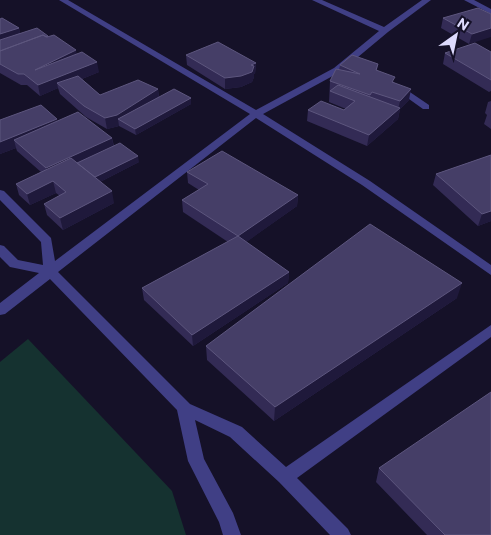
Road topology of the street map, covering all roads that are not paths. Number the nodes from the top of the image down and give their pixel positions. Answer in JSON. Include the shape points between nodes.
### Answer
{"nodes":[{"id":1,"x":63,"y":0,"type":"edge"},
{"id":2,"x":316,"y":0,"type":"edge"},
{"id":3,"x":427,"y":0,"type":"edge"},
{"id":4,"x":468,"y":0,"type":"edge"},
{"id":5,"x":491,"y":12,"type":"edge"},
{"id":6,"x":385,"y":30,"type":"junction"},
{"id":7,"x":386,"y":78,"type":"edge"},
{"id":8,"x":426,"y":107,"type":"dead end"},
{"id":9,"x":256,"y":114,"type":"junction"},
{"id":10,"x":0,"y":193,"type":"edge"},
{"id":11,"x":0,"y":249,"type":"edge"},
{"id":12,"x":50,"y":271,"type":"junction"},
{"id":13,"x":491,"y":271,"type":"edge"},
{"id":14,"x":0,"y":310,"type":"edge"},
{"id":15,"x":491,"y":330,"type":"edge"},
{"id":16,"x":185,"y":409,"type":"junction"},
{"id":17,"x":285,"y":477,"type":"junction"},
{"id":18,"x":232,"y":535,"type":"edge"},
{"id":19,"x":342,"y":535,"type":"edge"}],
"edges":[{"from":1,"to":9,"type":"street"},
{"from":2,"to":6,"type":"street"},
{"from":3,"to":6,"type":"street"},
{"from":4,"to":5,"type":"street"},
{"from":6,"to":9,"type":"street","via":[[358,58]]},
{"from":7,"to":8,"type":"street"},
{"from":9,"to":12,"type":"street"},
{"from":9,"to":13,"type":"street","via":[[366,183]]},
{"from":10,"to":12,"type":"street","via":[[47,241]]},
{"from":11,"to":12,"type":"street","via":[[14,264]]},
{"from":12,"to":14,"type":"street"},
{"from":12,"to":16,"type":"street"},
{"from":15,"to":17,"type":"street"},
{"from":16,"to":17,"type":"street","via":[[236,432]]},
{"from":16,"to":18,"type":"street","via":[[196,461],[227,519]]},
{"from":17,"to":19,"type":"street"}]}
